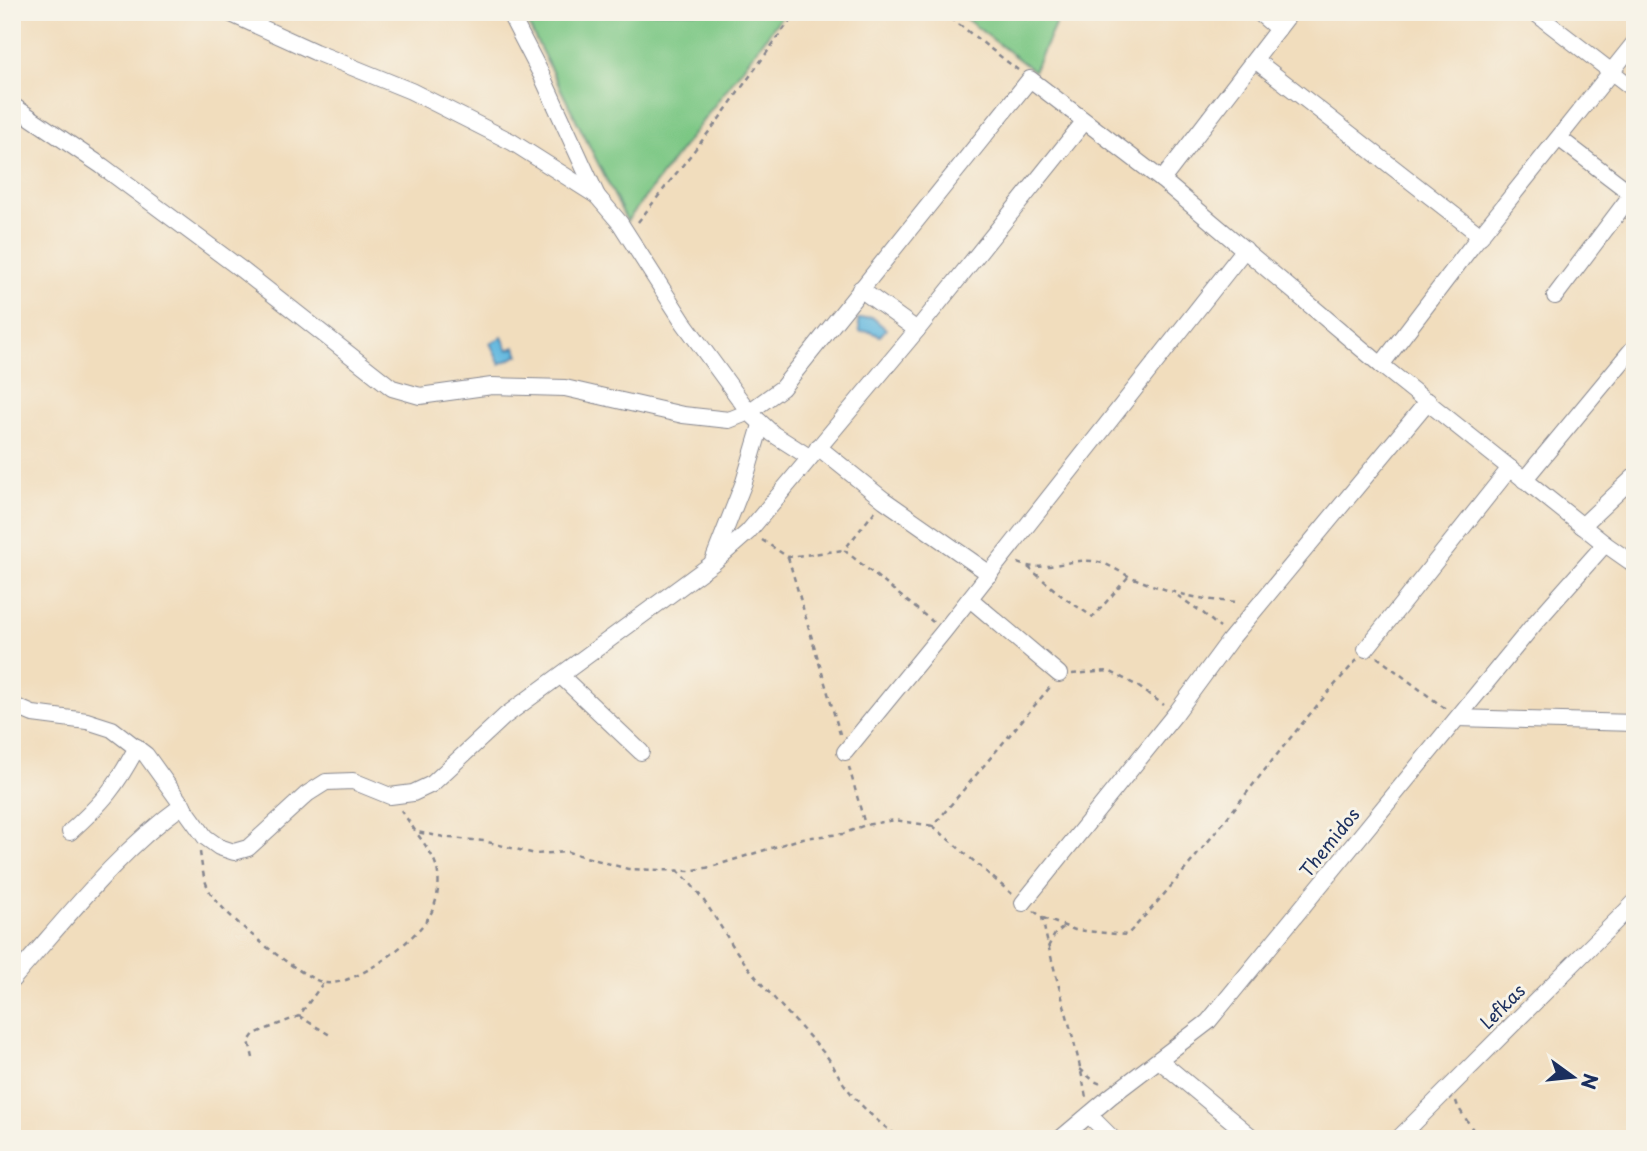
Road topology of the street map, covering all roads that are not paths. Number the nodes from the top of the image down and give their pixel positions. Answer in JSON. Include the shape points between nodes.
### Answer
{"nodes":[{"id":1,"x":226,"y":12,"type":"edge"},
{"id":2,"x":509,"y":12,"type":"edge"},
{"id":3,"x":1258,"y":12,"type":"edge"},
{"id":4,"x":1291,"y":12,"type":"edge"},
{"id":5,"x":1534,"y":12,"type":"edge"},
{"id":6,"x":1278,"y":29,"type":"junction"},
{"id":7,"x":1635,"y":42,"type":"edge"},
{"id":8,"x":1255,"y":60,"type":"junction"},
{"id":9,"x":1611,"y":72,"type":"junction"},
{"id":10,"x":1635,"y":90,"type":"edge"},
{"id":11,"x":12,"y":105,"type":"edge"},
{"id":12,"x":1084,"y":122,"type":"junction"},
{"id":13,"x":1560,"y":139,"type":"junction"},
{"id":14,"x":1162,"y":180,"type":"junction"},
{"id":15,"x":1633,"y":195,"type":"edge"},
{"id":16,"x":597,"y":196,"type":"junction"},
{"id":17,"x":1481,"y":236,"type":"junction"},
{"id":18,"x":1245,"y":249,"type":"junction"},
{"id":19,"x":860,"y":289,"type":"junction"},
{"id":20,"x":1555,"y":296,"type":"dead end"},
{"id":21,"x":917,"y":330,"type":"junction"},
{"id":22,"x":1635,"y":346,"type":"edge"},
{"id":23,"x":1381,"y":365,"type":"junction"},
{"id":24,"x":1428,"y":401,"type":"junction"},
{"id":25,"x":749,"y":412,"type":"junction"},
{"id":26,"x":761,"y":425,"type":"junction"},
{"id":27,"x":814,"y":452,"type":"junction"},
{"id":28,"x":1510,"y":468,"type":"junction"},
{"id":29,"x":1635,"y":476,"type":"edge"},
{"id":30,"x":1524,"y":480,"type":"junction"},
{"id":31,"x":1582,"y":526,"type":"junction"},
{"id":32,"x":1605,"y":544,"type":"junction"},
{"id":33,"x":713,"y":564,"type":"junction"},
{"id":34,"x":1635,"y":565,"type":"edge"},
{"id":35,"x":990,"y":574,"type":"junction"},
{"id":36,"x":970,"y":598,"type":"junction"},
{"id":37,"x":1366,"y":649,"type":"road end"},
{"id":38,"x":1059,"y":674,"type":"road end"},
{"id":39,"x":561,"y":676,"type":"junction"},
{"id":40,"x":12,"y":705,"type":"edge"},
{"id":41,"x":1458,"y":718,"type":"junction"},
{"id":42,"x":1635,"y":723,"type":"edge"},
{"id":43,"x":137,"y":747,"type":"junction"},
{"id":44,"x":641,"y":752,"type":"dead end"},
{"id":45,"x":845,"y":752,"type":"road end"},
{"id":46,"x":183,"y":805,"type":"junction"},
{"id":47,"x":70,"y":832,"type":"dead end"},
{"id":48,"x":1635,"y":902,"type":"edge"},
{"id":49,"x":1023,"y":903,"type":"road end"},
{"id":50,"x":12,"y":980,"type":"edge"},
{"id":51,"x":1159,"y":1060,"type":"junction"},
{"id":52,"x":1089,"y":1115,"type":"junction"},
{"id":53,"x":1060,"y":1139,"type":"edge"},
{"id":54,"x":1114,"y":1139,"type":"edge"},
{"id":55,"x":1254,"y":1139,"type":"edge"},
{"id":56,"x":1398,"y":1139,"type":"edge"}],
"edges":[{"from":1,"to":16,"type":"street","via":[[411,91],[512,142]]},
{"from":2,"to":16,"type":"street"},
{"from":3,"to":6,"type":"street"},
{"from":4,"to":6,"type":"street"},
{"from":5,"to":9,"type":"street"},
{"from":6,"to":8,"type":"street"},
{"from":7,"to":9,"type":"street"},
{"from":8,"to":14,"type":"street"},
{"from":8,"to":17,"type":"street"},
{"from":9,"to":10,"type":"street"},
{"from":9,"to":13,"type":"street"},
{"from":11,"to":25,"type":"street","via":[[242,270],[392,388],[420,396],[492,386],[565,388],[683,415],[729,420]]},
{"from":12,"to":14,"type":"street"},
{"from":12,"to":19,"type":"street","via":[[1030,79]]},
{"from":12,"to":21,"type":"street"},
{"from":13,"to":15,"type":"street"},
{"from":13,"to":17,"type":"street"},
{"from":14,"to":18,"type":"street"},
{"from":15,"to":20,"type":"street"},
{"from":16,"to":25,"type":"street"},
{"from":17,"to":23,"type":"street"},
{"from":18,"to":23,"type":"street"},
{"from":18,"to":35,"type":"street"},
{"from":19,"to":21,"type":"street"},
{"from":19,"to":25,"type":"street","via":[[782,388]]},
{"from":21,"to":27,"type":"street"},
{"from":22,"to":30,"type":"street"},
{"from":23,"to":24,"type":"street"},
{"from":24,"to":28,"type":"street"},
{"from":24,"to":49,"type":"street","via":[[1261,602]]},
{"from":25,"to":26,"type":"street"},
{"from":26,"to":27,"type":"street"},
{"from":26,"to":33,"type":"street"},
{"from":27,"to":33,"type":"street","via":[[748,531]]},
{"from":27,"to":35,"type":"street"},
{"from":28,"to":30,"type":"street"},
{"from":28,"to":37,"type":"street"},
{"from":29,"to":31,"type":"street"},
{"from":30,"to":31,"type":"street"},
{"from":31,"to":32,"type":"street"},
{"from":32,"to":34,"type":"street"},
{"from":32,"to":41,"type":"street","name":"Themidos"},
{"from":33,"to":39,"type":"street"},
{"from":35,"to":36,"type":"street"},
{"from":36,"to":38,"type":"street"},
{"from":36,"to":45,"type":"street"},
{"from":39,"to":44,"type":"street"},
{"from":39,"to":46,"type":"street","via":[[505,716],[432,784],[413,793],[390,796],[353,780],[326,782],[307,793],[248,848],[234,852],[205,837]]},
{"from":40,"to":43,"type":"street","via":[[33,714],[112,729]]},
{"from":41,"to":42,"type":"street"},
{"from":41,"to":51,"type":"street","name":"Themidos","via":[[1208,1022]]},
{"from":43,"to":46,"type":"street"},
{"from":43,"to":47,"type":"street","via":[[119,781]]},
{"from":46,"to":50,"type":"street","via":[[107,873]]},
{"from":48,"to":56,"type":"street","name":"Lefkas"},
{"from":51,"to":52,"type":"street","name":"Themidos"},
{"from":51,"to":55,"type":"street"},
{"from":52,"to":53,"type":"street","name":"Themidos"},
{"from":52,"to":54,"type":"street"}]}
